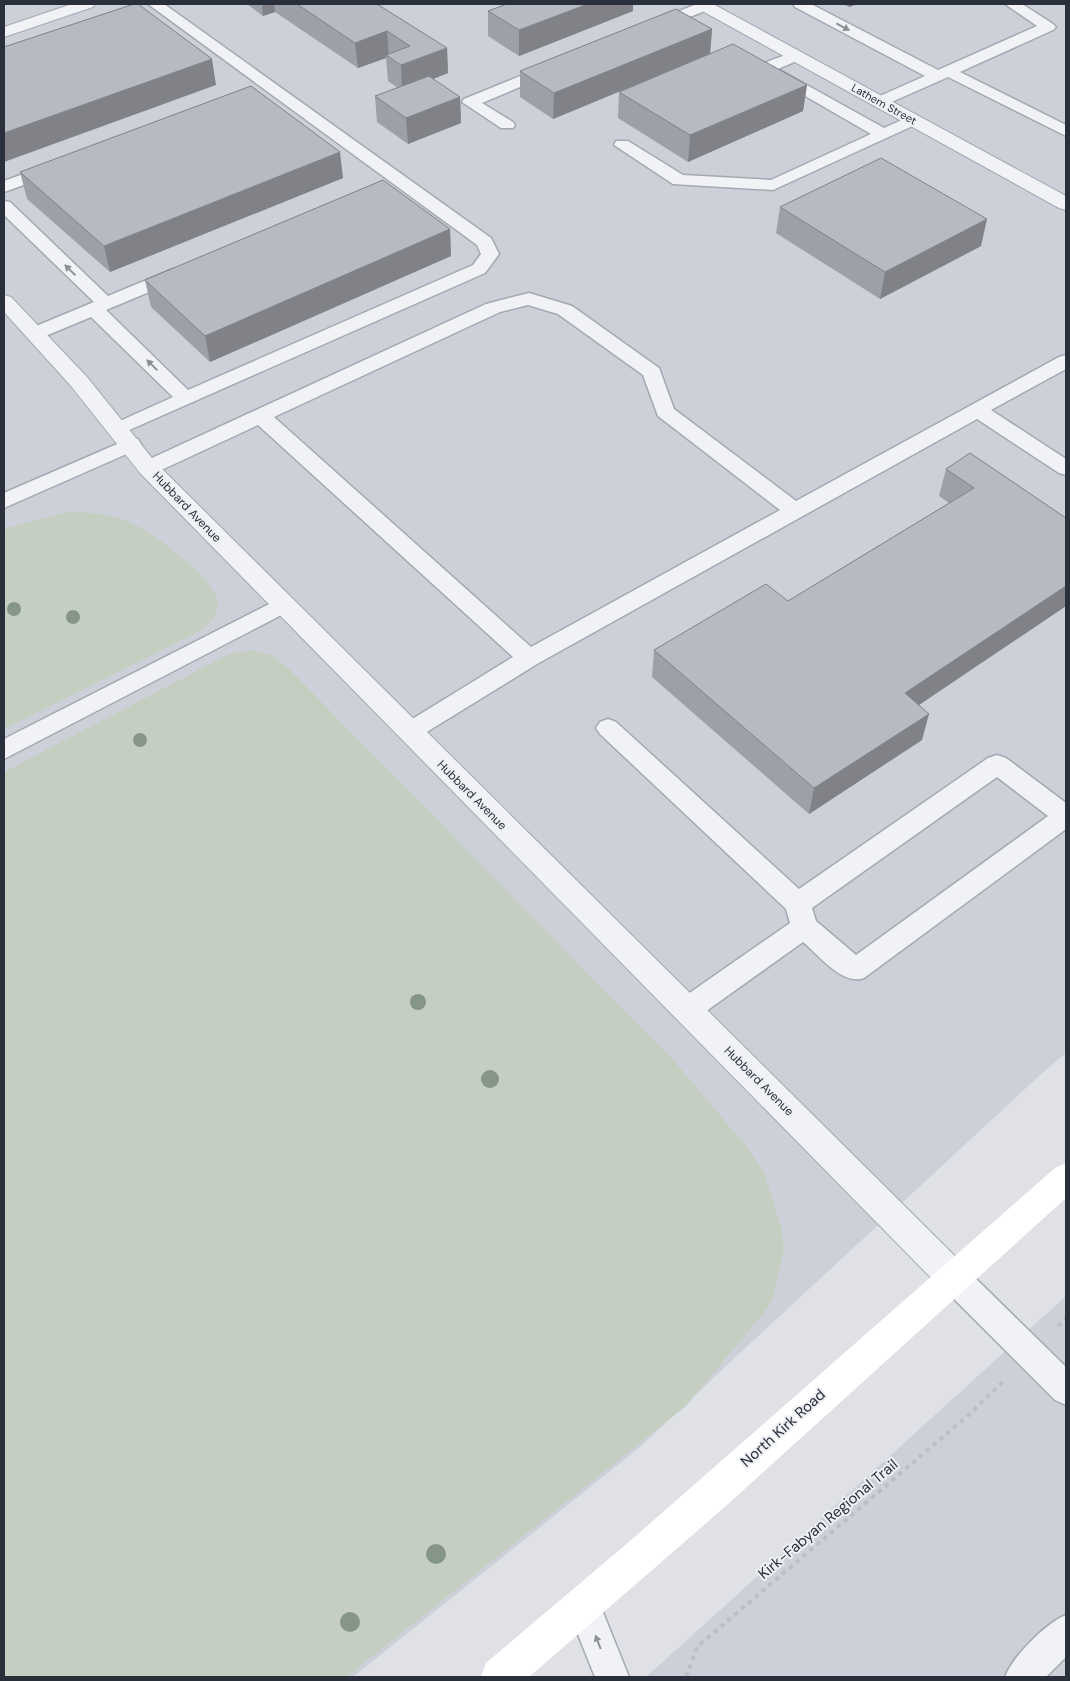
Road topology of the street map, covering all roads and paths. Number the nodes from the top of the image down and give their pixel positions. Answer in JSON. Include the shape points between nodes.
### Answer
{"nodes":[{"id":1,"x":87,"y":4,"type":"edge"},
{"id":2,"x":800,"y":4,"type":"edge"},
{"id":3,"x":1012,"y":4,"type":"edge"},
{"id":4,"x":703,"y":5,"type":"edge"},
{"id":5,"x":160,"y":12,"type":"edge"},
{"id":6,"x":4,"y":32,"type":"edge"},
{"id":7,"x":642,"y":32,"type":"edge"},
{"id":8,"x":796,"y":56,"type":"junction"},
{"id":9,"x":569,"y":61,"type":"edge"},
{"id":10,"x":941,"y":73,"type":"junction"},
{"id":11,"x":269,"y":86,"type":"junction"},
{"id":12,"x":251,"y":93,"type":"edge"},
{"id":13,"x":879,"y":102,"type":"junction"},
{"id":14,"x":913,"y":120,"type":"junction"},
{"id":15,"x":506,"y":126,"type":"dead end"},
{"id":16,"x":1066,"y":131,"type":"edge"},
{"id":17,"x":884,"y":134,"type":"junction"},
{"id":18,"x":622,"y":145,"type":"dead end"},
{"id":19,"x":68,"y":163,"type":"edge"},
{"id":20,"x":399,"y":181,"type":"junction"},
{"id":21,"x":4,"y":187,"type":"edge"},
{"id":22,"x":381,"y":189,"type":"edge"},
{"id":23,"x":1066,"y":204,"type":"edge"},
{"id":24,"x":4,"y":206,"type":"edge"},
{"id":25,"x":197,"y":266,"type":"edge"},
{"id":26,"x":4,"y":303,"type":"edge"},
{"id":27,"x":100,"y":306,"type":"junction"},
{"id":28,"x":36,"y":333,"type":"junction"},
{"id":29,"x":1066,"y":361,"type":"edge"},
{"id":30,"x":186,"y":399,"type":"junction"},
{"id":31,"x":977,"y":410,"type":"junction"},
{"id":32,"x":260,"y":416,"type":"junction"},
{"id":33,"x":124,"y":437,"type":"junction"},
{"id":34,"x":148,"y":468,"type":"junction"},
{"id":35,"x":1066,"y":468,"type":"edge"},
{"id":36,"x":4,"y":501,"type":"edge"},
{"id":37,"x":795,"y":511,"type":"junction"},
{"id":38,"x":283,"y":605,"type":"junction"},
{"id":39,"x":529,"y":658,"type":"junction"},
{"id":40,"x":608,"y":728,"type":"dead end"},
{"id":41,"x":409,"y":732,"type":"junction"},
{"id":42,"x":4,"y":750,"type":"edge"},
{"id":43,"x":801,"y":916,"type":"junction"},
{"id":44,"x":688,"y":1009,"type":"junction"},
{"id":45,"x":1066,"y":1178,"type":"edge"},
{"id":46,"x":953,"y":1277,"type":"junction"},
{"id":47,"x":998,"y":1388,"type":"dead end"},
{"id":48,"x":1066,"y":1389,"type":"edge"},
{"id":49,"x":584,"y":1607,"type":"junction"},
{"id":50,"x":1066,"y":1632,"type":"edge"},
{"id":51,"x":500,"y":1677,"type":"edge"},
{"id":52,"x":612,"y":1677,"type":"edge"},
{"id":53,"x":686,"y":1677,"type":"edge"},
{"id":54,"x":1022,"y":1677,"type":"edge"}],
"edges":[{"from":1,"to":6,"type":"street"},
{"from":2,"to":10,"type":"lane","one_way":true},
{"from":3,"to":10,"type":"lane","via":[[1048,27]]},
{"from":4,"to":7,"type":"lane"},
{"from":4,"to":8,"type":"street","name":"Lathem Street"},
{"from":5,"to":11,"type":"lane"},
{"from":8,"to":13,"type":"street","name":"Lathem Street"},
{"from":8,"to":17,"type":"lane","via":[[765,68]]},
{"from":9,"to":15,"type":"lane","via":[[470,102]]},
{"from":10,"to":13,"type":"lane"},
{"from":10,"to":16,"type":"lane"},
{"from":11,"to":12,"type":"lane"},
{"from":11,"to":20,"type":"lane"},
{"from":13,"to":14,"type":"street","name":"Lathem Street"},
{"from":14,"to":17,"type":"lane"},
{"from":14,"to":23,"type":"street","name":"Lathem Street"},
{"from":17,"to":18,"type":"lane","via":[[773,185],[678,180]]},
{"from":19,"to":21,"type":"lane"},
{"from":20,"to":22,"type":"lane"},
{"from":20,"to":30,"type":"lane","via":[[485,242],[490,254],[479,268]]},
{"from":27,"to":24,"type":"lane","one_way":true},
{"from":25,"to":27,"type":"lane"},
{"from":26,"to":28,"type":"street","name":"Hubbard Avenue"},
{"from":27,"to":28,"type":"lane"},
{"from":30,"to":27,"type":"lane","one_way":true},
{"from":28,"to":33,"type":"street","name":"Hubbard Avenue"},
{"from":29,"to":31,"type":"lane"},
{"from":30,"to":33,"type":"lane"},
{"from":31,"to":35,"type":"lane"},
{"from":31,"to":37,"type":"lane"},
{"from":32,"to":34,"type":"lane"},
{"from":32,"to":37,"type":"lane","via":[[493,308],[529,300],[565,310],[652,372],[664,412]]},
{"from":32,"to":39,"type":"lane"},
{"from":33,"to":34,"type":"street","name":"Hubbard Avenue"},
{"from":33,"to":36,"type":"lane"},
{"from":34,"to":38,"type":"street","name":"Hubbard Avenue"},
{"from":37,"to":39,"type":"lane"},
{"from":38,"to":41,"type":"street","name":"Hubbard Avenue"},
{"from":38,"to":42,"type":"lane"},
{"from":39,"to":41,"type":"lane"},
{"from":40,"to":43,"type":"lane"},
{"from":41,"to":44,"type":"street","name":"Hubbard Avenue"},
{"from":43,"to":43,"type":"lane","via":[[997,764],[1066,816],[855,970]]},
{"from":43,"to":44,"type":"lane"},
{"from":44,"to":46,"type":"street","name":"Hubbard Avenue"},
{"from":45,"to":46,"type":"street","name":"North Kirk Road"},
{"from":46,"to":48,"type":"lane"},
{"from":46,"to":49,"type":"street","name":"North Kirk Road"},
{"from":47,"to":53,"type":"path","name":"Kirk-Fabyan Regional Trail","via":[[698,1648]]},
{"from":49,"to":51,"type":"street","name":"North Kirk Road"},
{"from":52,"to":49,"type":"lane","one_way":true},
{"from":50,"to":54,"type":"lane"}]}
